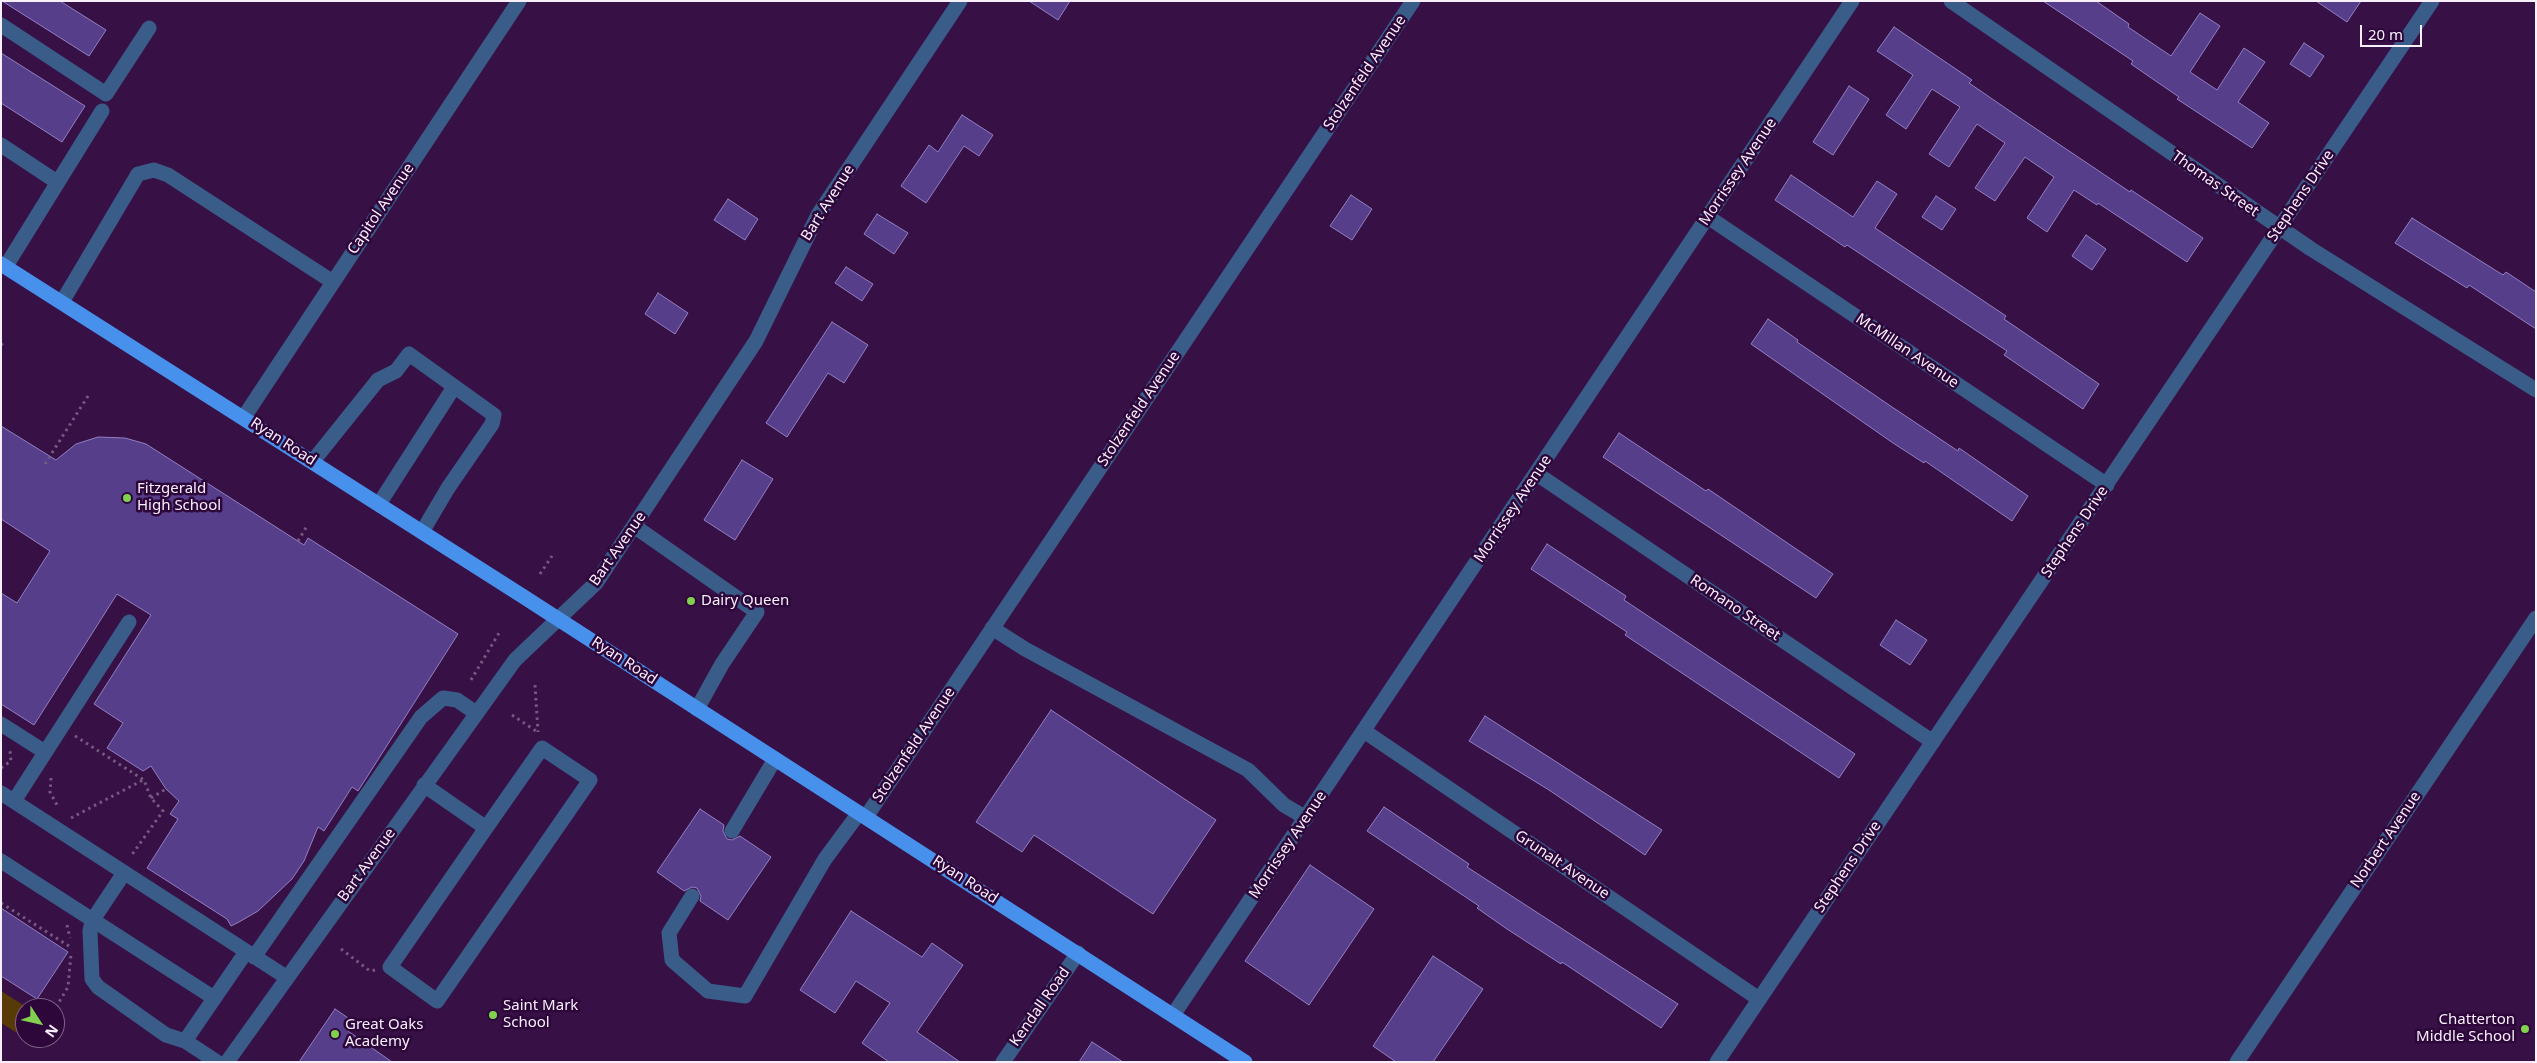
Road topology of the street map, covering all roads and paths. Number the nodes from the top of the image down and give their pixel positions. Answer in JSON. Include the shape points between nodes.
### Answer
{"nodes":[{"id":1,"x":519,"y":1,"type":"edge"},
{"id":2,"x":960,"y":1,"type":"edge"},
{"id":3,"x":1413,"y":1,"type":"edge"},
{"id":4,"x":1852,"y":1,"type":"edge"},
{"id":5,"x":1951,"y":1,"type":"edge"},
{"id":6,"x":2432,"y":1,"type":"edge"},
{"id":7,"x":1,"y":25,"type":"edge"},
{"id":8,"x":149,"y":28,"type":"dead end"},
{"id":9,"x":102,"y":111,"type":"dead end"},
{"id":10,"x":1,"y":145,"type":"edge"},
{"id":11,"x":57,"y":182,"type":"junction"},
{"id":12,"x":1708,"y":217,"type":"junction"},
{"id":13,"x":2279,"y":228,"type":"junction"},
{"id":14,"x":3,"y":265,"type":"edge"},
{"id":15,"x":333,"y":282,"type":"junction"},
{"id":16,"x":62,"y":302,"type":"junction"},
{"id":17,"x":454,"y":387,"type":"junction"},
{"id":18,"x":2536,"y":390,"type":"edge"},
{"id":19,"x":88,"y":396,"type":"dead end"},
{"id":20,"x":244,"y":417,"type":"junction"},
{"id":21,"x":313,"y":461,"type":"junction"},
{"id":22,"x":45,"y":464,"type":"dead end"},
{"id":23,"x":1537,"y":474,"type":"junction"},
{"id":24,"x":2107,"y":485,"type":"junction"},
{"id":25,"x":379,"y":504,"type":"junction"},
{"id":26,"x":308,"y":526,"type":"dead end"},
{"id":27,"x":634,"y":526,"type":"junction"},
{"id":28,"x":422,"y":532,"type":"junction"},
{"id":29,"x":298,"y":541,"type":"dead end"},
{"id":30,"x":552,"y":556,"type":"dead end"},
{"id":31,"x":540,"y":574,"type":"dead end"},
{"id":32,"x":2536,"y":618,"type":"edge"},
{"id":33,"x":558,"y":619,"type":"junction"},
{"id":34,"x":129,"y":622,"type":"dead end"},
{"id":35,"x":992,"y":628,"type":"junction"},
{"id":36,"x":500,"y":633,"type":"dead end"},
{"id":37,"x":471,"y":680,"type":"dead end"},
{"id":38,"x":535,"y":685,"type":"dead end"},
{"id":39,"x":697,"y":709,"type":"junction"},
{"id":40,"x":476,"y":713,"type":"junction"},
{"id":41,"x":512,"y":715,"type":"dead end"},
{"id":42,"x":1,"y":724,"type":"edge"},
{"id":43,"x":1364,"y":731,"type":"junction"},
{"id":44,"x":538,"y":732,"type":"junction"},
{"id":45,"x":1933,"y":742,"type":"junction"},
{"id":46,"x":70,"y":744,"type":"dead end"},
{"id":47,"x":7,"y":746,"type":"dead end"},
{"id":48,"x":542,"y":748,"type":"junction"},
{"id":49,"x":45,"y":752,"type":"junction"},
{"id":50,"x":775,"y":759,"type":"junction"},
{"id":51,"x":1,"y":768,"type":"edge"},
{"id":52,"x":53,"y":774,"type":"dead end"},
{"id":53,"x":144,"y":780,"type":"junction"},
{"id":54,"x":424,"y":785,"type":"junction"},
{"id":55,"x":166,"y":788,"type":"dead end"},
{"id":56,"x":7,"y":797,"type":"edge"},
{"id":57,"x":152,"y":798,"type":"junction"},
{"id":58,"x":63,"y":813,"type":"dead end"},
{"id":59,"x":862,"y":815,"type":"junction"},
{"id":60,"x":1306,"y":818,"type":"junction"},
{"id":61,"x":74,"y":824,"type":"dead end"},
{"id":62,"x":486,"y":828,"type":"junction"},
{"id":63,"x":732,"y":831,"type":"dead end"},
{"id":64,"x":1,"y":861,"type":"edge"},
{"id":65,"x":126,"y":866,"type":"junction"},
{"id":66,"x":692,"y":896,"type":"dead end"},
{"id":67,"x":1,"y":902,"type":"edge"},
{"id":68,"x":92,"y":921,"type":"junction"},
{"id":69,"x":66,"y":922,"type":"dead end"},
{"id":70,"x":72,"y":948,"type":"junction"},
{"id":71,"x":340,"y":949,"type":"dead end"},
{"id":72,"x":1078,"y":953,"type":"junction"},
{"id":73,"x":250,"y":954,"type":"junction"},
{"id":74,"x":390,"y":967,"type":"junction"},
{"id":75,"x":286,"y":978,"type":"junction"},
{"id":76,"x":61,"y":998,"type":"edge"},
{"id":77,"x":214,"y":998,"type":"junction"},
{"id":78,"x":1759,"y":999,"type":"junction"},
{"id":79,"x":1173,"y":1015,"type":"junction"},
{"id":80,"x":185,"y":1040,"type":"junction"},
{"id":81,"x":217,"y":1062,"type":"edge"},
{"id":82,"x":228,"y":1062,"type":"edge"},
{"id":83,"x":1002,"y":1062,"type":"edge"},
{"id":84,"x":1245,"y":1062,"type":"edge"},
{"id":85,"x":1718,"y":1062,"type":"edge"},
{"id":86,"x":2237,"y":1062,"type":"edge"}],
"edges":[{"from":1,"to":15,"type":"street","name":"Capitol Avenue"},
{"from":2,"to":27,"type":"street","name":"Bart Avenue","via":[[818,215],[756,341]]},
{"from":3,"to":35,"type":"street","name":"Stolzenfeld Avenue"},
{"from":4,"to":12,"type":"street","name":"Morrissey Avenue"},
{"from":5,"to":13,"type":"street","name":"Thomas Street"},
{"from":6,"to":13,"type":"street","name":"Stephens Drive"},
{"from":7,"to":8,"type":"street","via":[[106,94]]},
{"from":9,"to":11,"type":"street"},
{"from":10,"to":11,"type":"street"},
{"from":11,"to":14,"type":"street"},
{"from":12,"to":23,"type":"street","name":"Morrissey Avenue"},
{"from":12,"to":24,"type":"street","name":"McMillan Avenue"},
{"from":13,"to":18,"type":"street","name":"Thomas Street"},
{"from":13,"to":24,"type":"street","name":"Stephens Drive"},
{"from":14,"to":16,"type":"main road","name":"Ryan Road"},
{"from":15,"to":16,"type":"street","via":[[168,175],[154,170],[138,174]]},
{"from":15,"to":20,"type":"street","name":"Capitol Avenue"},
{"from":16,"to":20,"type":"main road","name":"Ryan Road"},
{"from":17,"to":21,"type":"street","via":[[410,354],[396,371],[378,380]]},
{"from":17,"to":25,"type":"street"},
{"from":17,"to":28,"type":"street","via":[[494,416],[492,424]]},
{"from":19,"to":22,"type":"path"},
{"from":20,"to":21,"type":"main road","name":"Ryan Road"},
{"from":21,"to":25,"type":"main road","name":"Ryan Road"},
{"from":23,"to":43,"type":"street","name":"Morrissey Avenue"},
{"from":23,"to":45,"type":"street","name":"Romano Street"},
{"from":24,"to":45,"type":"street","name":"Stephens Drive"},
{"from":25,"to":28,"type":"main road","name":"Ryan Road"},
{"from":26,"to":29,"type":"path"},
{"from":27,"to":33,"type":"street","name":"Bart Avenue","via":[[596,583]]},
{"from":27,"to":39,"type":"street","via":[[758,612],[722,664]]},
{"from":28,"to":33,"type":"main road","name":"Ryan Road"},
{"from":30,"to":31,"type":"path"},
{"from":32,"to":86,"type":"street","name":"Norbert Avenue"},
{"from":33,"to":39,"type":"main road","name":"Ryan Road"},
{"from":33,"to":40,"type":"street","name":"Bart Avenue","via":[[515,660]]},
{"from":34,"to":49,"type":"street"},
{"from":35,"to":59,"type":"street","name":"Stolzenfeld Avenue"},
{"from":35,"to":60,"type":"street","via":[[1248,770],[1284,805]]},
{"from":36,"to":37,"type":"path"},
{"from":38,"to":44,"type":"path"},
{"from":39,"to":50,"type":"main road","name":"Ryan Road"},
{"from":40,"to":54,"type":"street","name":"Bart Avenue"},
{"from":40,"to":73,"type":"street","via":[[457,700],[443,698],[421,717]]},
{"from":41,"to":44,"type":"path"},
{"from":42,"to":49,"type":"street"},
{"from":43,"to":60,"type":"street","name":"Morrissey Avenue"},
{"from":43,"to":78,"type":"street","name":"Grunalt Avenue"},
{"from":44,"to":48,"type":"path"},
{"from":45,"to":78,"type":"street","name":"Stephens Drive"},
{"from":46,"to":53,"type":"path","via":[[75,736]]},
{"from":47,"to":51,"type":"path","via":[[11,760]]},
{"from":48,"to":62,"type":"street"},
{"from":48,"to":74,"type":"street","via":[[590,780],[437,1001]]},
{"from":49,"to":56,"type":"street"},
{"from":50,"to":59,"type":"main road","name":"Ryan Road"},
{"from":50,"to":63,"type":"street"},
{"from":52,"to":58,"type":"path","via":[[50,792]]},
{"from":53,"to":57,"type":"path"},
{"from":53,"to":61,"type":"path","via":[[68,820]]},
{"from":54,"to":62,"type":"street"},
{"from":54,"to":75,"type":"street","name":"Bart Avenue"},
{"from":55,"to":57,"type":"path"},
{"from":56,"to":65,"type":"street"},
{"from":57,"to":65,"type":"path","via":[[163,811]]},
{"from":59,"to":66,"type":"street","name":"Stolzenfeld Avenue","via":[[825,859],[745,996],[708,991],[672,960],[668,933]]},
{"from":59,"to":72,"type":"main road","name":"Ryan Road"},
{"from":60,"to":79,"type":"street","name":"Morrissey Avenue"},
{"from":62,"to":74,"type":"street"},
{"from":64,"to":68,"type":"street"},
{"from":65,"to":68,"type":"street"},
{"from":65,"to":73,"type":"street"},
{"from":67,"to":70,"type":"path"},
{"from":68,"to":77,"type":"street"},
{"from":68,"to":80,"type":"street","via":[[90,971],[98,988],[166,1035]]},
{"from":69,"to":70,"type":"path"},
{"from":70,"to":76,"type":"path","via":[[68,987]]},
{"from":71,"to":74,"type":"path","via":[[370,972]]},
{"from":72,"to":79,"type":"main road","name":"Ryan Road"},
{"from":72,"to":83,"type":"street","name":"Kendall Road"},
{"from":73,"to":75,"type":"street"},
{"from":73,"to":77,"type":"street"},
{"from":75,"to":82,"type":"street","name":"Bart Avenue"},
{"from":77,"to":80,"type":"street"},
{"from":78,"to":85,"type":"street","name":"Stephens Drive"},
{"from":79,"to":84,"type":"main road","name":"Ryan Road"},
{"from":80,"to":81,"type":"street"}]}
